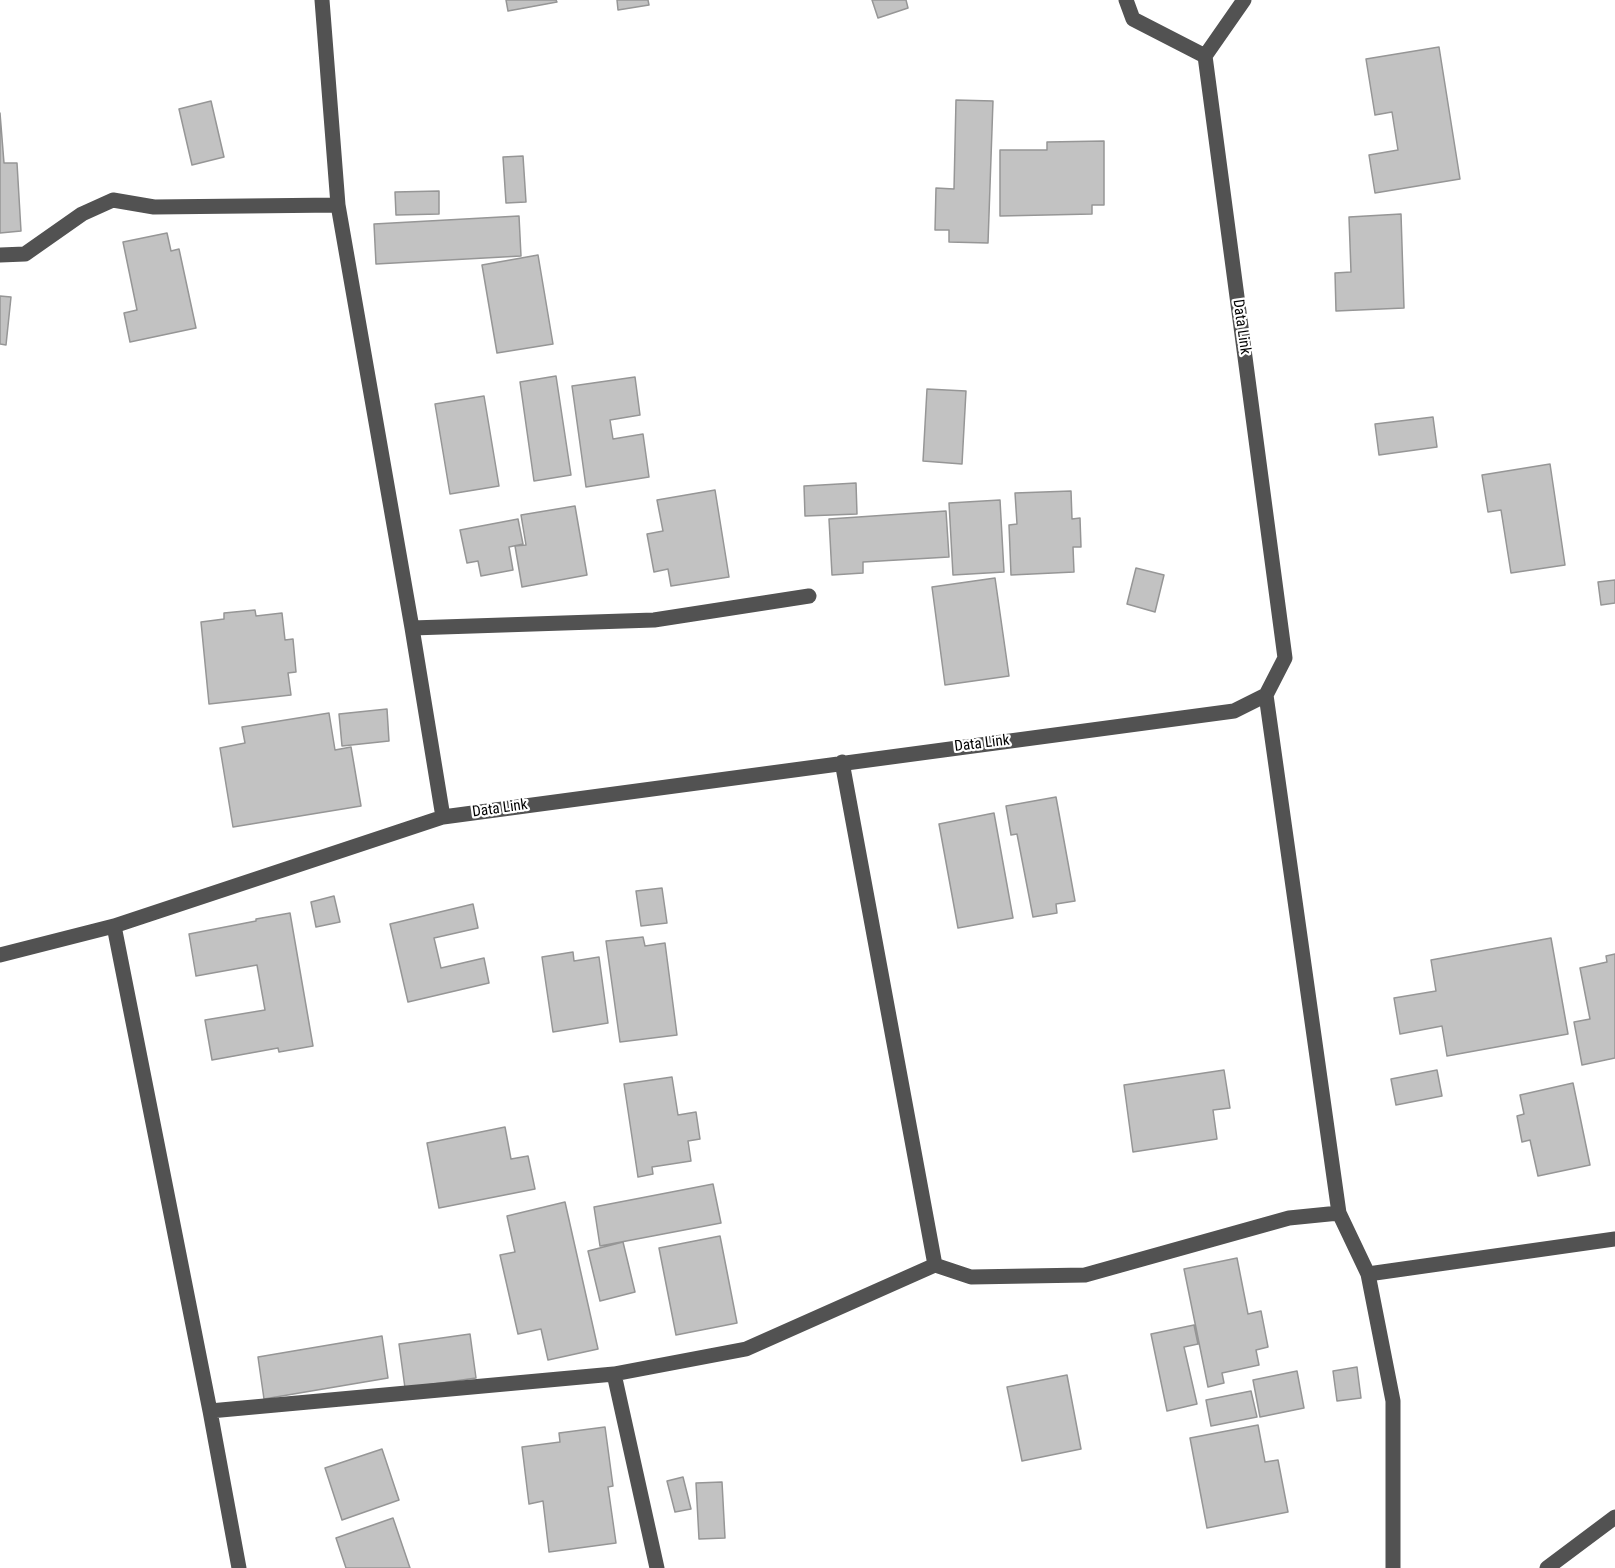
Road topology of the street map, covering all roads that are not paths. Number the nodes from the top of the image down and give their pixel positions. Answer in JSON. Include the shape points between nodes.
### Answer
{"nodes":[{"id":1,"x":322,"y":0,"type":"edge"},
{"id":2,"x":1126,"y":0,"type":"edge"},
{"id":3,"x":1244,"y":0,"type":"edge"},
{"id":4,"x":1204,"y":56,"type":"junction"},
{"id":5,"x":339,"y":205,"type":"junction"},
{"id":6,"x":0,"y":255,"type":"edge"},
{"id":7,"x":809,"y":596,"type":"dead end"},
{"id":8,"x":412,"y":628,"type":"junction"},
{"id":9,"x":1266,"y":695,"type":"junction"},
{"id":10,"x":842,"y":762,"type":"junction"},
{"id":11,"x":443,"y":817,"type":"junction"},
{"id":12,"x":114,"y":926,"type":"junction"},
{"id":13,"x":2,"y":949,"type":"edge"},
{"id":14,"x":1339,"y":1213,"type":"junction"},
{"id":15,"x":1615,"y":1239,"type":"edge"},
{"id":16,"x":935,"y":1266,"type":"junction"},
{"id":17,"x":1368,"y":1274,"type":"junction"},
{"id":18,"x":614,"y":1374,"type":"junction"},
{"id":19,"x":210,"y":1411,"type":"junction"},
{"id":20,"x":1615,"y":1517,"type":"edge"},
{"id":21,"x":239,"y":1568,"type":"edge"},
{"id":22,"x":657,"y":1568,"type":"edge"},
{"id":23,"x":1393,"y":1568,"type":"edge"},
{"id":24,"x":1547,"y":1568,"type":"edge"}],
"edges":[{"from":1,"to":5,"type":"street"},
{"from":2,"to":4,"type":"street","via":[[1133,18]]},
{"from":3,"to":4,"type":"street"},
{"from":4,"to":9,"type":"street","name":"Data Link","via":[[1285,658]]},
{"from":5,"to":6,"type":"street","via":[[154,207],[113,200],[82,214],[25,254]]},
{"from":5,"to":8,"type":"street"},
{"from":7,"to":8,"type":"street","via":[[654,620]]},
{"from":8,"to":11,"type":"street"},
{"from":9,"to":10,"type":"street","name":"Data Link","via":[[1234,711]]},
{"from":9,"to":14,"type":"street"},
{"from":10,"to":11,"type":"street","name":"Data Link"},
{"from":10,"to":16,"type":"street"},
{"from":11,"to":12,"type":"street","name":"Data Link"},
{"from":12,"to":13,"type":"street","name":"Data Link"},
{"from":12,"to":19,"type":"street"},
{"from":14,"to":16,"type":"street","via":[[1289,1218],[1084,1275],[971,1277]]},
{"from":14,"to":17,"type":"street"},
{"from":15,"to":17,"type":"street"},
{"from":16,"to":18,"type":"street","via":[[746,1349]]},
{"from":17,"to":23,"type":"street","via":[[1393,1401]]},
{"from":18,"to":19,"type":"street"},
{"from":18,"to":22,"type":"street"},
{"from":19,"to":21,"type":"street"},
{"from":20,"to":24,"type":"street"}]}
